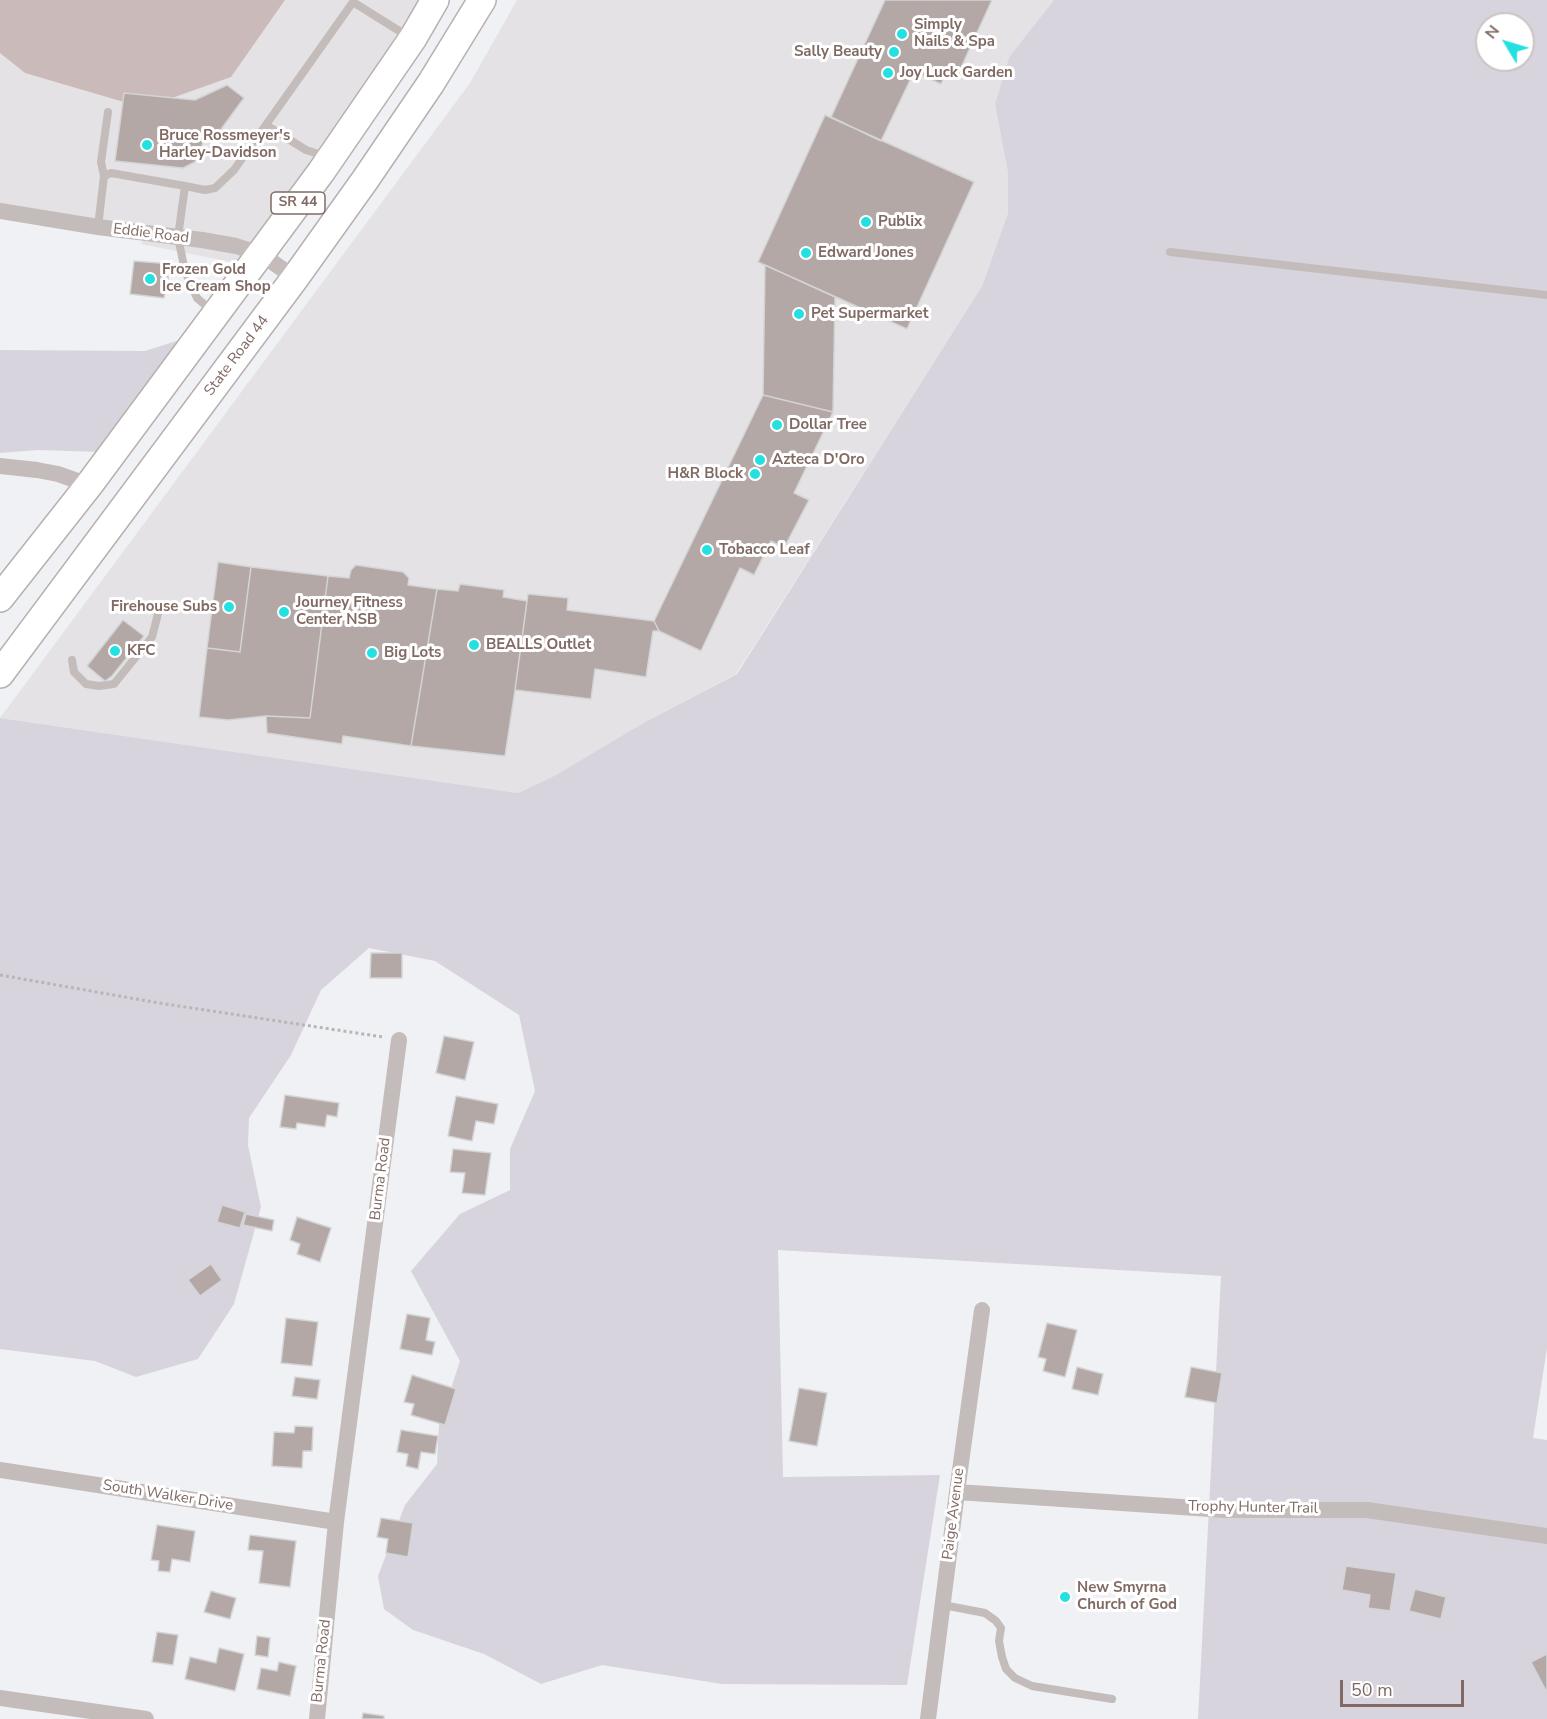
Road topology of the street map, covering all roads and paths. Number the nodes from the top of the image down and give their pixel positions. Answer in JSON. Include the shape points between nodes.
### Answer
{"nodes":[{"id":1,"x":435,"y":0,"type":"edge"},
{"id":2,"x":482,"y":0,"type":"edge"},
{"id":3,"x":354,"y":1,"type":"edge"},
{"id":4,"x":412,"y":39,"type":"junction"},
{"id":5,"x":108,"y":112,"type":"dead end"},
{"id":6,"x":266,"y":125,"type":"junction"},
{"id":7,"x":331,"y":158,"type":"junction"},
{"id":8,"x":104,"y":177,"type":"junction"},
{"id":9,"x":184,"y":186,"type":"junction"},
{"id":10,"x":0,"y":211,"type":"edge"},
{"id":11,"x":98,"y":227,"type":"junction"},
{"id":12,"x":178,"y":237,"type":"junction"},
{"id":13,"x":1170,"y":252,"type":"dead end"},
{"id":14,"x":261,"y":254,"type":"junction"},
{"id":15,"x":295,"y":278,"type":"junction"},
{"id":16,"x":1547,"y":295,"type":"edge"},
{"id":17,"x":216,"y":315,"type":"junction"},
{"id":18,"x":0,"y":466,"type":"edge"},
{"id":19,"x":89,"y":485,"type":"junction"},
{"id":20,"x":0,"y":598,"type":"edge"},
{"id":21,"x":160,"y":606,"type":"dead end"},
{"id":22,"x":72,"y":660,"type":"dead end"},
{"id":23,"x":3,"y":663,"type":"edge"},
{"id":24,"x":0,"y":975,"type":"edge"},
{"id":25,"x":399,"y":1040,"type":"joint"},
{"id":26,"x":982,"y":1310,"type":"dead end"},
{"id":27,"x":0,"y":1470,"type":"edge"},
{"id":28,"x":957,"y":1492,"type":"junction"},
{"id":29,"x":336,"y":1522,"type":"junction"},
{"id":30,"x":1547,"y":1536,"type":"edge"},
{"id":31,"x":943,"y":1605,"type":"junction"},
{"id":32,"x":0,"y":1698,"type":"edge"},
{"id":33,"x":1112,"y":1699,"type":"dead end"},
{"id":34,"x":146,"y":1719,"type":"edge"},
{"id":35,"x":317,"y":1719,"type":"edge"},
{"id":36,"x":928,"y":1719,"type":"edge"}],
"edges":[{"from":1,"to":4,"type":"main road","number":"SR 44"},
{"from":2,"to":15,"type":"main road","name":"State Road 44","number":"SR 44","via":[[431,83]]},
{"from":3,"to":4,"type":"lane"},
{"from":3,"to":6,"type":"lane"},
{"from":4,"to":7,"type":"main road","number":"SR 44"},
{"from":5,"to":8,"type":"lane","via":[[101,162]]},
{"from":6,"to":7,"type":"lane","via":[[306,150]]},
{"from":6,"to":9,"type":"lane","via":[[234,170],[214,188]]},
{"from":7,"to":14,"type":"main road","number":"SR 44"},
{"from":8,"to":9,"type":"lane","via":[[111,173]]},
{"from":8,"to":11,"type":"lane"},
{"from":9,"to":12,"type":"lane"},
{"from":10,"to":11,"type":"street","name":"Eddie Road"},
{"from":11,"to":12,"type":"street","name":"Eddie Road"},
{"from":12,"to":14,"type":"street","name":"Eddie Road"},
{"from":12,"to":17,"type":"lane","via":[[185,271],[197,298]]},
{"from":13,"to":16,"type":"lane"},
{"from":14,"to":15,"type":"street","name":"Eddie Road"},
{"from":14,"to":17,"type":"main road","number":"SR 44"},
{"from":15,"to":23,"type":"main road","name":"State Road 44","number":"SR 44"},
{"from":17,"to":19,"type":"main road","number":"SR 44"},
{"from":18,"to":19,"type":"street","via":[[58,474]]},
{"from":19,"to":20,"type":"main road","number":"SR 44"},
{"from":21,"to":22,"type":"lane","via":[[152,637],[114,684],[86,684],[74,672]]},
{"from":24,"to":25,"type":"path"},
{"from":25,"to":29,"type":"street","name":"Burma Road"},
{"from":26,"to":28,"type":"street","name":"Paige Avenue"},
{"from":27,"to":29,"type":"street","name":"South Walker Drive"},
{"from":28,"to":30,"type":"street","name":"Trophy Hunter Trail","via":[[1226,1510],[1367,1510]]},
{"from":28,"to":31,"type":"street","name":"Paige Avenue"},
{"from":29,"to":35,"type":"street","name":"Burma Road"},
{"from":31,"to":33,"type":"lane","via":[[985,1613],[996,1621],[1001,1628],[1002,1657],[1015,1678],[1032,1686]]},
{"from":31,"to":36,"type":"street","name":"Paige Avenue"},
{"from":32,"to":34,"type":"street"}]}
